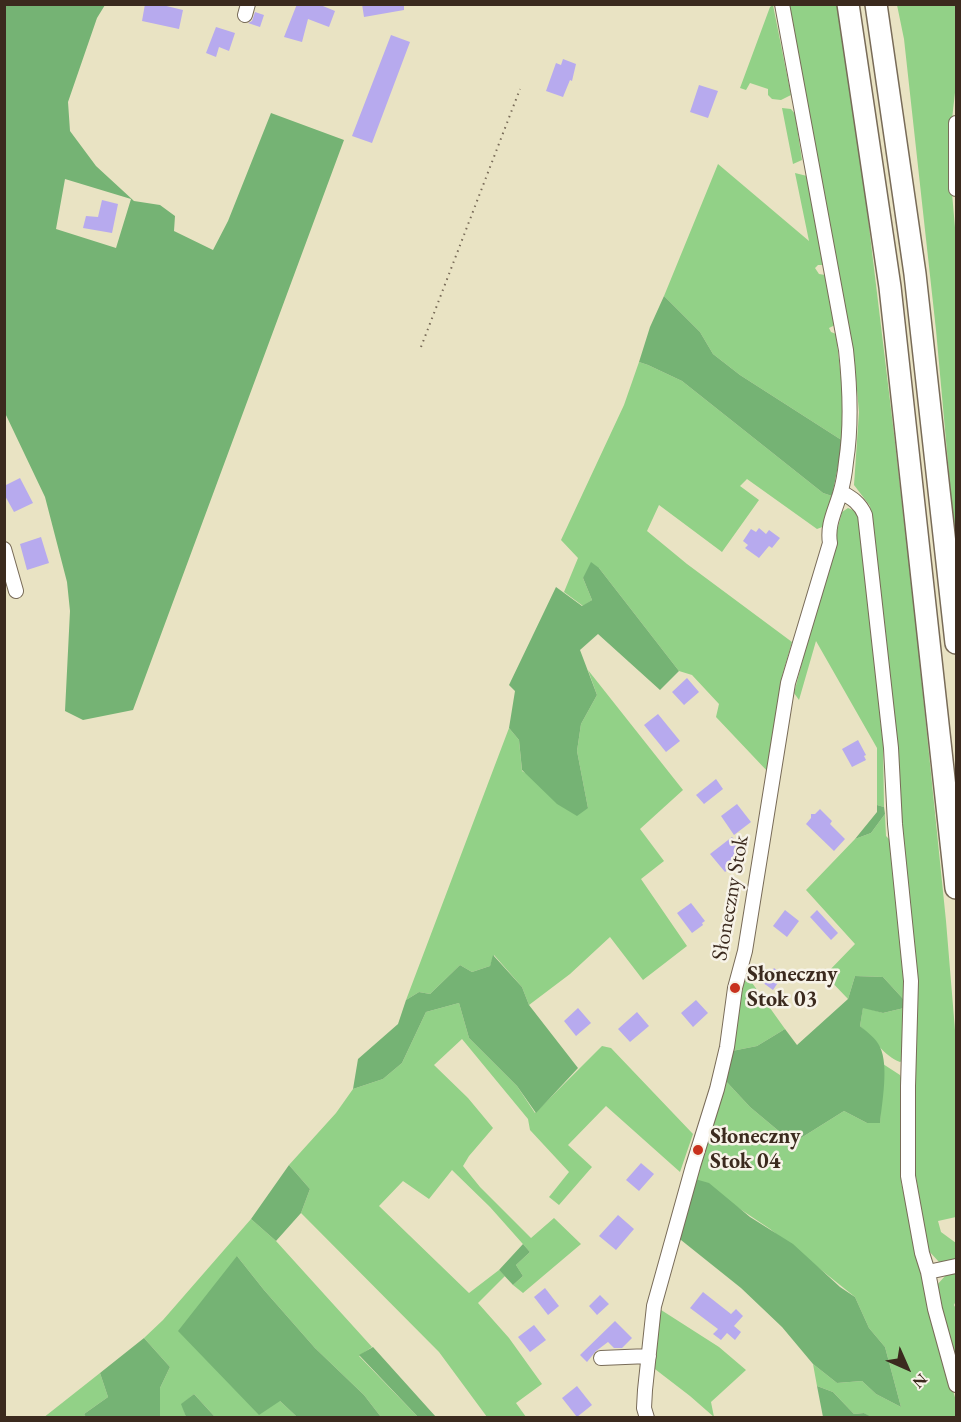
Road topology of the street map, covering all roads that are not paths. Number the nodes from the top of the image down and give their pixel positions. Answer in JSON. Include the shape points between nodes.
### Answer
{"nodes":[{"id":1,"x":782,"y":4,"type":"edge"},
{"id":2,"x":848,"y":4,"type":"edge"},
{"id":3,"x":876,"y":4,"type":"edge"},
{"id":4,"x":957,"y":123,"type":"edge"},
{"id":5,"x":957,"y":189,"type":"edge"},
{"id":6,"x":841,"y":492,"type":"junction"},
{"id":7,"x":4,"y":549,"type":"edge"},
{"id":8,"x":16,"y":591,"type":"dead end"},
{"id":9,"x":957,"y":643,"type":"edge"},
{"id":10,"x":957,"y":888,"type":"edge"},
{"id":11,"x":957,"y":1266,"type":"edge"},
{"id":12,"x":928,"y":1272,"type":"junction"},
{"id":13,"x":649,"y":1356,"type":"junction"},
{"id":14,"x":601,"y":1358,"type":"dead end"},
{"id":15,"x":957,"y":1385,"type":"edge"},
{"id":16,"x":642,"y":1414,"type":"edge"}],
"edges":[{"from":1,"to":6,"type":"street","name":"Słoneczny Stok","via":[[846,350],[850,425]]},
{"from":2,"to":10,"type":"highway","via":[[890,286]]},
{"from":3,"to":9,"type":"highway","via":[[915,274]]},
{"from":4,"to":5,"type":"street"},
{"from":6,"to":12,"type":"street","via":[[855,500],[865,514],[891,748],[910,981],[908,1176]]},
{"from":6,"to":13,"type":"street","name":"Słoneczny Stok","via":[[828,531],[830,543],[788,683],[727,1047],[663,1268]]},
{"from":7,"to":8,"type":"street"},
{"from":11,"to":12,"type":"street"},
{"from":12,"to":15,"type":"street"},
{"from":13,"to":14,"type":"street"},
{"from":13,"to":16,"type":"street","name":"Słoneczny Stok"}]}
